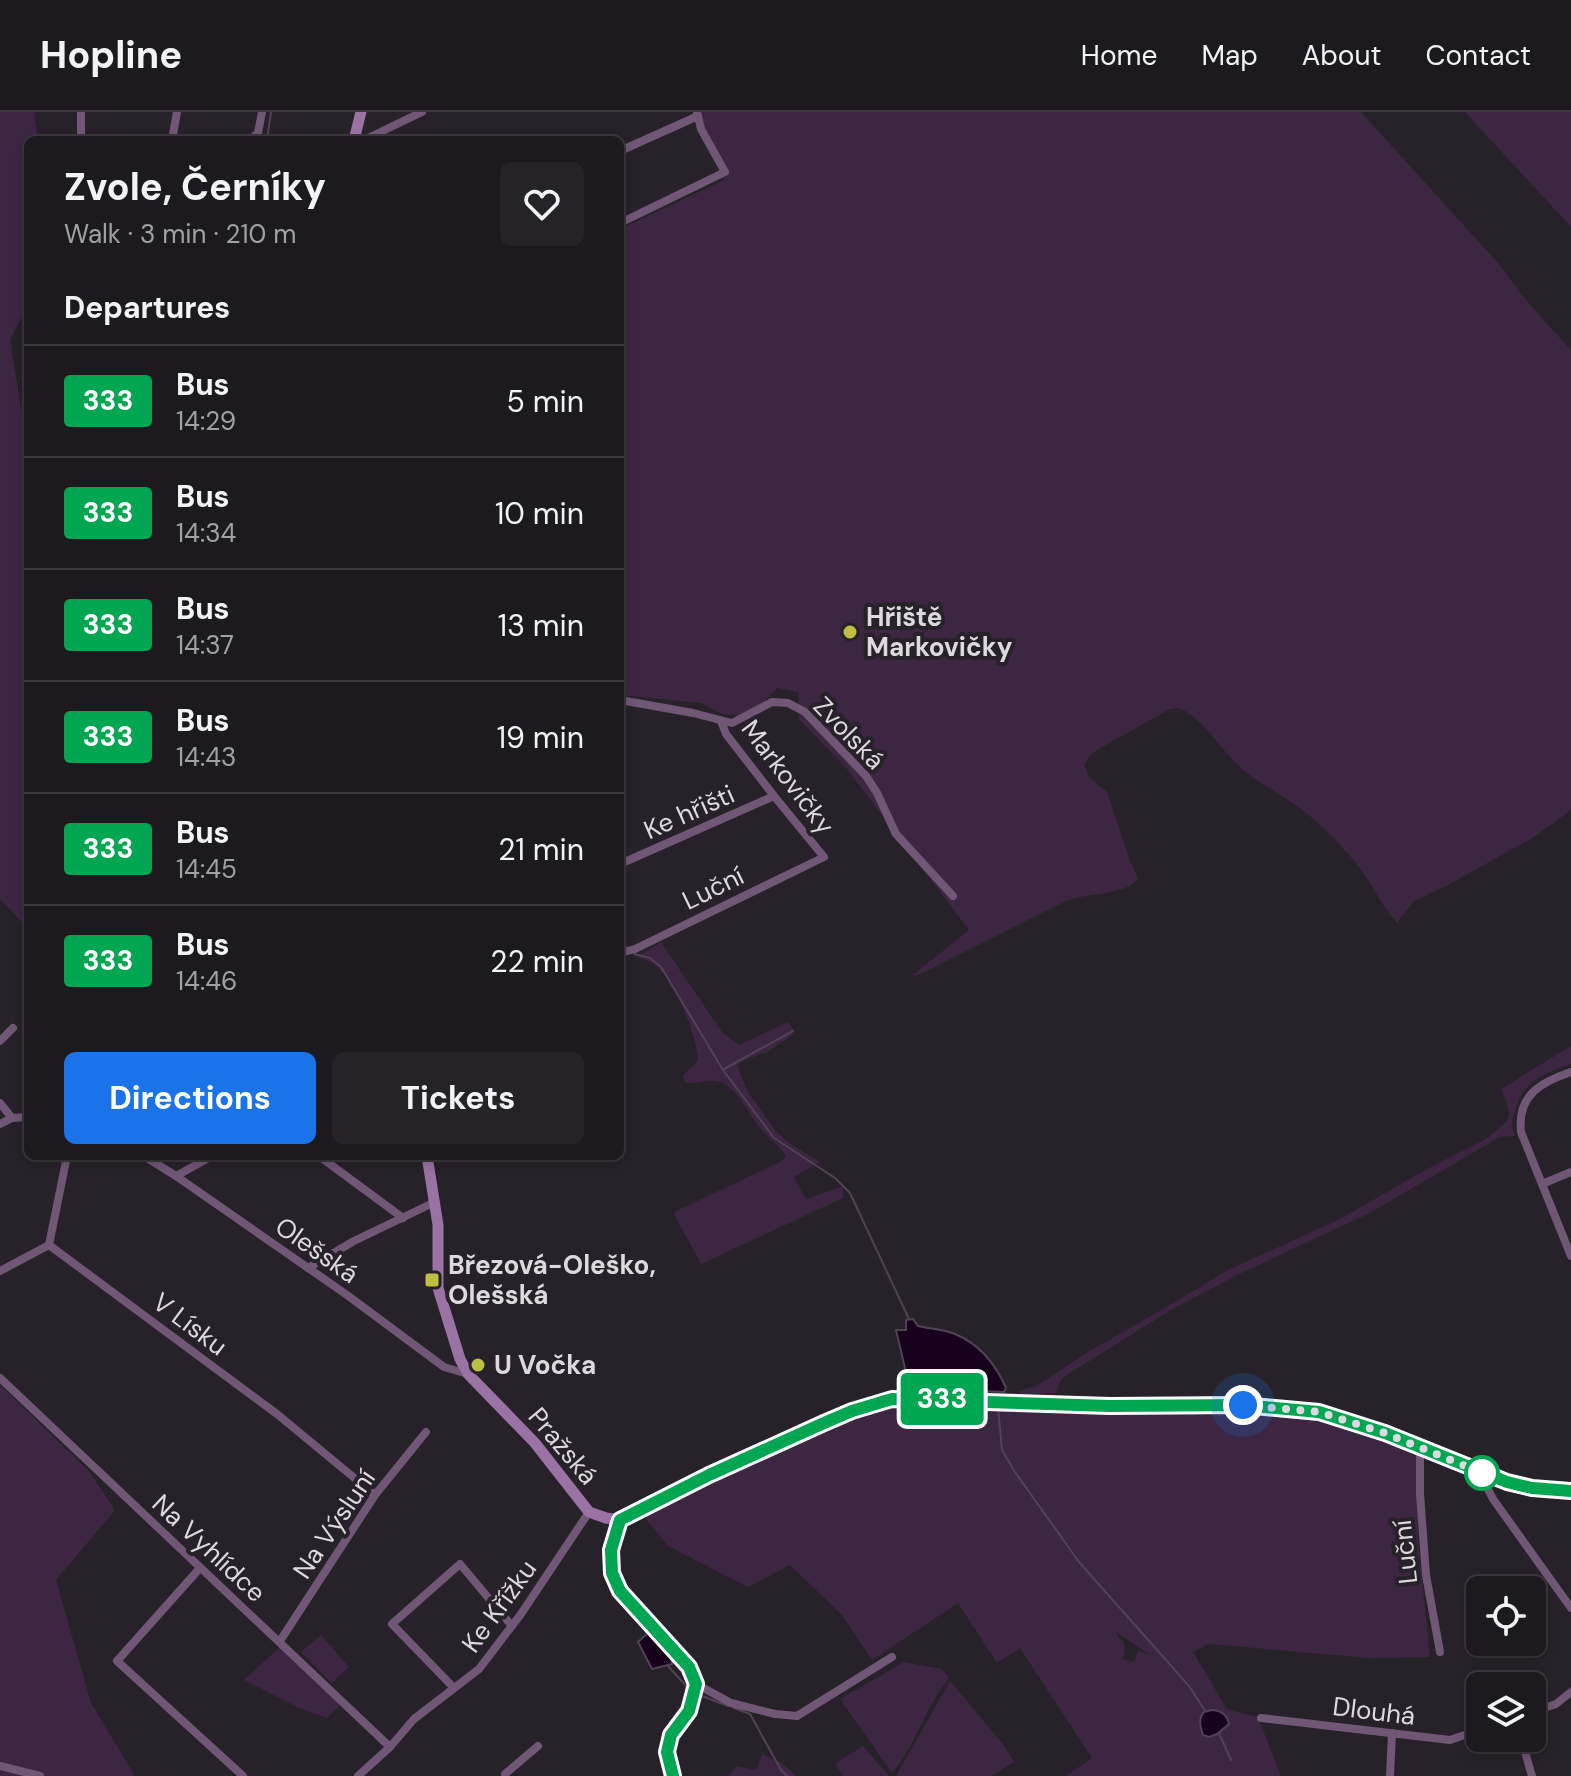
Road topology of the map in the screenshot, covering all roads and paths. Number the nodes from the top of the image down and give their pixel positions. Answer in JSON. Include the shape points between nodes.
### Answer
{"nodes":[{"id":1,"x":81,"y":112,"type":"edge"},
{"id":2,"x":177,"y":112,"type":"edge"},
{"id":3,"x":262,"y":112,"type":"edge"},
{"id":4,"x":361,"y":112,"type":"edge"},
{"id":5,"x":422,"y":112,"type":"edge"},
{"id":6,"x":697,"y":114,"type":"edge"},
{"id":7,"x":81,"y":136,"type":"edge"},
{"id":8,"x":173,"y":136,"type":"edge"},
{"id":9,"x":255,"y":136,"type":"edge"},
{"id":10,"x":355,"y":136,"type":"edge"},
{"id":11,"x":372,"y":136,"type":"edge"},
{"id":12,"x":624,"y":149,"type":"edge"},
{"id":13,"x":624,"y":221,"type":"edge"},
{"id":14,"x":624,"y":701,"type":"edge"},
{"id":15,"x":721,"y":721,"type":"junction"},
{"id":16,"x":774,"y":796,"type":"junction"},
{"id":17,"x":824,"y":857,"type":"joint"},
{"id":18,"x":624,"y":862,"type":"edge"},
{"id":19,"x":953,"y":896,"type":"dead end"},
{"id":20,"x":624,"y":952,"type":"edge"},
{"id":21,"x":13,"y":1028,"type":"dead end"},
{"id":22,"x":0,"y":1041,"type":"edge"},
{"id":23,"x":1571,"y":1072,"type":"edge"},
{"id":24,"x":0,"y":1103,"type":"edge"},
{"id":25,"x":24,"y":1117,"type":"edge"},
{"id":26,"x":12,"y":1118,"type":"junction"},
{"id":27,"x":0,"y":1124,"type":"edge"},
{"id":28,"x":66,"y":1160,"type":"edge"},
{"id":29,"x":150,"y":1160,"type":"edge"},
{"id":30,"x":205,"y":1160,"type":"edge"},
{"id":31,"x":324,"y":1160,"type":"edge"},
{"id":32,"x":428,"y":1160,"type":"edge"},
{"id":33,"x":1571,"y":1172,"type":"edge"},
{"id":34,"x":176,"y":1176,"type":"junction"},
{"id":35,"x":1542,"y":1184,"type":"junction"},
{"id":36,"x":435,"y":1202,"type":"junction"},
{"id":37,"x":403,"y":1218,"type":"junction"},
{"id":38,"x":49,"y":1245,"type":"junction"},
{"id":39,"x":1571,"y":1256,"type":"edge"},
{"id":40,"x":308,"y":1268,"type":"junction"},
{"id":41,"x":0,"y":1271,"type":"edge"},
{"id":42,"x":468,"y":1374,"type":"junction"},
{"id":43,"x":0,"y":1378,"type":"edge"},
{"id":44,"x":426,"y":1432,"type":"dead end"},
{"id":45,"x":1420,"y":1447,"type":"junction"},
{"id":46,"x":1479,"y":1472,"type":"junction"},
{"id":47,"x":1571,"y":1491,"type":"edge"},
{"id":48,"x":375,"y":1495,"type":"junction"},
{"id":49,"x":589,"y":1512,"type":"junction"},
{"id":50,"x":620,"y":1520,"type":"junction"},
{"id":51,"x":200,"y":1568,"type":"junction"},
{"id":52,"x":1571,"y":1608,"type":"edge"},
{"id":53,"x":512,"y":1626,"type":"junction"},
{"id":54,"x":280,"y":1641,"type":"junction"},
{"id":55,"x":1440,"y":1652,"type":"dead end"},
{"id":56,"x":892,"y":1657,"type":"dead end"},
{"id":57,"x":696,"y":1684,"type":"junction"},
{"id":58,"x":454,"y":1688,"type":"junction"},
{"id":59,"x":1571,"y":1692,"type":"edge"},
{"id":60,"x":1546,"y":1707,"type":"edge"},
{"id":61,"x":1261,"y":1718,"type":"dead end"},
{"id":62,"x":1392,"y":1733,"type":"junction"},
{"id":63,"x":1466,"y":1735,"type":"edge"},
{"id":64,"x":538,"y":1746,"type":"dead end"},
{"id":65,"x":390,"y":1747,"type":"junction"},
{"id":66,"x":1525,"y":1752,"type":"edge"},
{"id":67,"x":0,"y":1766,"type":"edge"},
{"id":68,"x":40,"y":1776,"type":"edge"},
{"id":69,"x":243,"y":1776,"type":"edge"},
{"id":70,"x":358,"y":1776,"type":"edge"},
{"id":71,"x":505,"y":1776,"type":"edge"},
{"id":72,"x":673,"y":1776,"type":"edge"},
{"id":73,"x":1390,"y":1776,"type":"edge"},
{"id":74,"x":1532,"y":1776,"type":"edge"}],
"edges":[{"from":1,"to":7,"type":"street"},
{"from":2,"to":8,"type":"street"},
{"from":3,"to":9,"type":"street"},
{"from":4,"to":10,"type":"street"},
{"from":5,"to":11,"type":"street"},
{"from":6,"to":12,"type":"street"},
{"from":6,"to":13,"type":"street","via":[[725,172]]},
{"from":14,"to":15,"type":"street"},
{"from":15,"to":16,"type":"street","name":"Markovičky"},
{"from":15,"to":19,"type":"street","name":"Zvolská","via":[[732,723],[772,702],[805,712],[866,776],[896,834]]},
{"from":16,"to":17,"type":"street","name":"Markovičky"},
{"from":16,"to":18,"type":"street","name":"Ke hřišti"},
{"from":17,"to":20,"type":"street","name":"Luční"},
{"from":21,"to":22,"type":"street"},
{"from":23,"to":35,"type":"street","via":[[1538,1086],[1520,1120]]},
{"from":24,"to":26,"type":"street"},
{"from":25,"to":26,"type":"street"},
{"from":26,"to":27,"type":"street"},
{"from":28,"to":38,"type":"street"},
{"from":29,"to":34,"type":"street","name":"Olešská"},
{"from":30,"to":34,"type":"street"},
{"from":31,"to":37,"type":"street"},
{"from":32,"to":36,"type":"street","name":"Pražská"},
{"from":33,"to":35,"type":"street"},
{"from":34,"to":40,"type":"street","name":"Olešská"},
{"from":35,"to":39,"type":"street"},
{"from":36,"to":37,"type":"street"},
{"from":36,"to":42,"type":"street","name":"Pražská","via":[[438,1288]]},
{"from":37,"to":40,"type":"street"},
{"from":38,"to":41,"type":"street"},
{"from":38,"to":48,"type":"street","name":"V Lísku","via":[[277,1414]]},
{"from":40,"to":42,"type":"street","name":"Olešská","via":[[444,1367]]},
{"from":42,"to":49,"type":"street","name":"Pražská","via":[[535,1443]]},
{"from":43,"to":51,"type":"street","name":"Na Vyhlídce"},
{"from":44,"to":48,"type":"street","name":"Na Výsluní"},
{"from":45,"to":46,"type":"street"},
{"from":45,"to":50,"type":"street","via":[[1319,1412],[1243,1405],[892,1399],[852,1411]]},
{"from":45,"to":55,"type":"street","name":"Luční","via":[[1426,1575]]},
{"from":46,"to":47,"type":"street","via":[[1532,1488]]},
{"from":46,"to":52,"type":"street"},
{"from":48,"to":54,"type":"street","name":"Na Výsluní"},
{"from":49,"to":50,"type":"street","name":"Pražská"},
{"from":49,"to":53,"type":"street","name":"Ke Křížku"},
{"from":50,"to":57,"type":"street","via":[[611,1550],[620,1591],[689,1667]]},
{"from":51,"to":54,"type":"street","name":"Na Vyhlídce"},
{"from":51,"to":69,"type":"street","via":[[117,1661]]},
{"from":53,"to":58,"type":"street","name":"Ke Křížku","via":[[479,1669]]},
{"from":53,"to":58,"type":"street","via":[[460,1564],[392,1624]]},
{"from":54,"to":65,"type":"street","name":"Na Vyhlídce"},
{"from":56,"to":57,"type":"street","via":[[797,1716],[731,1703]]},
{"from":57,"to":72,"type":"street","via":[[689,1711],[671,1735],[667,1752]]},
{"from":58,"to":65,"type":"street","name":"Ke Křížku","via":[[414,1719]]},
{"from":59,"to":60,"type":"street"},
{"from":61,"to":62,"type":"street","name":"Dlouhá"},
{"from":62,"to":63,"type":"street","name":"Dlouhá","via":[[1450,1740]]},
{"from":62,"to":73,"type":"street"},
{"from":64,"to":71,"type":"street"},
{"from":65,"to":70,"type":"street","name":"Ke Křížku"},
{"from":66,"to":74,"type":"street"},
{"from":67,"to":68,"type":"street"}]}
